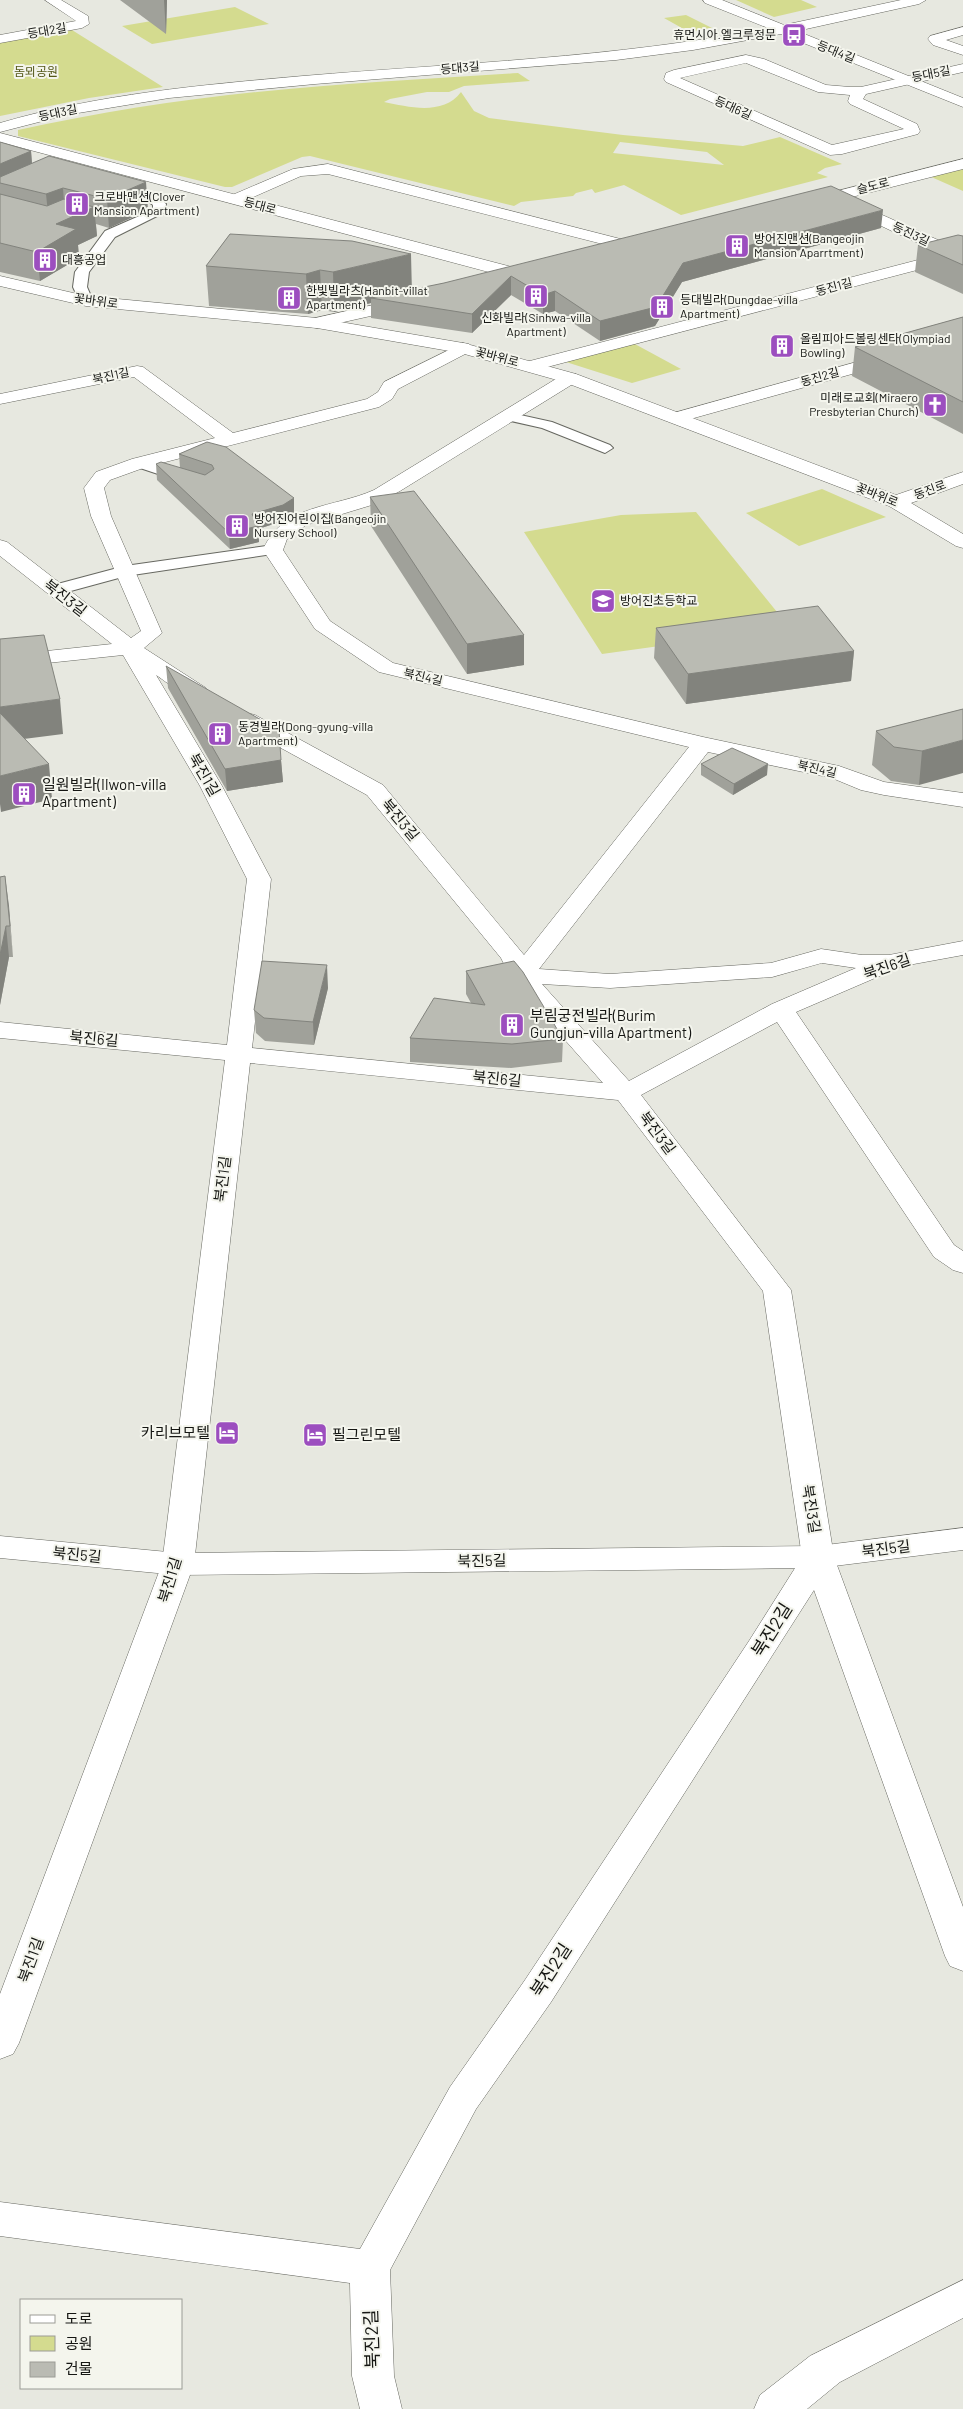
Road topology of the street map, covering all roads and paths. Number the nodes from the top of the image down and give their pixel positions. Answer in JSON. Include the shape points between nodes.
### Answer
{"nodes":[{"id":1,"x":52,"y":0,"type":"edge"},
{"id":2,"x":710,"y":0,"type":"edge"},
{"id":3,"x":919,"y":0,"type":"edge"},
{"id":4,"x":781,"y":30,"type":"junction"},
{"id":5,"x":963,"y":31,"type":"edge"},
{"id":6,"x":0,"y":39,"type":"edge"},
{"id":7,"x":963,"y":51,"type":"edge"},
{"id":8,"x":962,"y":68,"type":"edge"},
{"id":9,"x":904,"y":80,"type":"junction"},
{"id":10,"x":862,"y":91,"type":"junction"},
{"id":11,"x":963,"y":103,"type":"edge"},
{"id":12,"x":0,"y":128,"type":"edge"},
{"id":13,"x":0,"y":137,"type":"edge"},
{"id":14,"x":963,"y":164,"type":"edge"},
{"id":15,"x":123,"y":169,"type":"junction"},
{"id":16,"x":832,"y":197,"type":"junction"},
{"id":17,"x":236,"y":199,"type":"junction"},
{"id":18,"x":794,"y":206,"type":"edge"},
{"id":19,"x":92,"y":229,"type":"dead end"},
{"id":20,"x":110,"y":234,"type":"junction"},
{"id":21,"x":653,"y":242,"type":"edge"},
{"id":22,"x":634,"y":246,"type":"junction"},
{"id":23,"x":596,"y":256,"type":"edge"},
{"id":24,"x":961,"y":256,"type":"edge"},
{"id":25,"x":540,"y":270,"type":"edge"},
{"id":26,"x":521,"y":275,"type":"junction"},
{"id":27,"x":0,"y":281,"type":"edge"},
{"id":28,"x":485,"y":284,"type":"edge"},
{"id":29,"x":423,"y":299,"type":"edge"},
{"id":30,"x":86,"y":301,"type":"junction"},
{"id":31,"x":317,"y":323,"type":"junction"},
{"id":32,"x":463,"y":348,"type":"junction"},
{"id":33,"x":906,"y":353,"type":"edge"},
{"id":34,"x":532,"y":366,"type":"junction"},
{"id":35,"x":570,"y":378,"type":"junction"},
{"id":36,"x":0,"y":399,"type":"edge"},
{"id":37,"x":508,"y":416,"type":"junction"},
{"id":38,"x":676,"y":418,"type":"junction"},
{"id":39,"x":230,"y":440,"type":"junction"},
{"id":40,"x":605,"y":448,"type":"dead end"},
{"id":41,"x":139,"y":463,"type":"junction"},
{"id":42,"x":963,"y":478,"type":"edge"},
{"id":43,"x":197,"y":482,"type":"edge"},
{"id":44,"x":896,"y":502,"type":"junction"},
{"id":45,"x":963,"y":542,"type":"edge"},
{"id":46,"x":0,"y":546,"type":"edge"},
{"id":47,"x":273,"y":550,"type":"junction"},
{"id":48,"x":125,"y":571,"type":"junction"},
{"id":49,"x":56,"y":590,"type":"junction"},
{"id":50,"x":130,"y":648,"type":"junction"},
{"id":51,"x":0,"y":662,"type":"edge"},
{"id":52,"x":703,"y":744,"type":"junction"},
{"id":53,"x":963,"y":800,"type":"edge"},
{"id":54,"x":963,"y":948,"type":"edge"},
{"id":55,"x":897,"y":960,"type":"junction"},
{"id":56,"x":522,"y":974,"type":"junction"},
{"id":57,"x":781,"y":1010,"type":"junction"},
{"id":58,"x":0,"y":1030,"type":"edge"},
{"id":59,"x":238,"y":1053,"type":"junction"},
{"id":60,"x":626,"y":1093,"type":"junction"},
{"id":61,"x":963,"y":1264,"type":"edge"},
{"id":62,"x":963,"y":1539,"type":"edge"},
{"id":63,"x":0,"y":1547,"type":"edge"},
{"id":64,"x":818,"y":1557,"type":"junction"},
{"id":65,"x":178,"y":1564,"type":"junction"},
{"id":66,"x":963,"y":1956,"type":"edge"},
{"id":67,"x":0,"y":2043,"type":"edge"},
{"id":68,"x":0,"y":2219,"type":"edge"},
{"id":69,"x":370,"y":2268,"type":"junction"},
{"id":70,"x":963,"y":2298,"type":"edge"},
{"id":71,"x":381,"y":2409,"type":"edge"},
{"id":72,"x":775,"y":2409,"type":"edge"}],
"edges":[{"from":1,"to":6,"type":"street","name":"등대2길","via":[[83,20],[82,24]]},
{"from":2,"to":4,"type":"street","name":"등대4길"},
{"from":3,"to":4,"type":"street","name":"등대3길"},
{"from":4,"to":9,"type":"street","name":"등대4길"},
{"from":4,"to":12,"type":"street","name":"등대3길","via":[[618,55],[164,95],[95,105]]},
{"from":5,"to":7,"type":"street","name":"등대5길","via":[[935,39]]},
{"from":8,"to":9,"type":"street","name":"등대5길"},
{"from":9,"to":10,"type":"street","name":"등대6길"},
{"from":9,"to":11,"type":"street","name":"등대4길"},
{"from":10,"to":10,"type":"street","name":"등대6길","via":[[823,88],[759,62],[746,60],[679,73],[670,79],[830,150],[913,131],[912,127],[855,101]]},
{"from":13,"to":15,"type":"street","name":"등대로"},
{"from":14,"to":16,"type":"street","name":"슬도로"},
{"from":15,"to":17,"type":"street","name":"등대로"},
{"from":15,"to":20,"type":"lane","via":[[107,182],[152,198],[160,204],[159,212]]},
{"from":16,"to":18,"type":"street","name":"슬도로"},
{"from":16,"to":24,"type":"street","name":"동진3길"},
{"from":17,"to":22,"type":"street","via":[[298,172],[328,169]]},
{"from":17,"to":26,"type":"street","name":"등대로"},
{"from":19,"to":20,"type":"lane"},
{"from":20,"to":30,"type":"lane","via":[[82,272],[80,287]]},
{"from":21,"to":22,"type":"street"},
{"from":22,"to":23,"type":"street"},
{"from":24,"to":34,"type":"street","name":"동진1길"},
{"from":25,"to":26,"type":"street"},
{"from":26,"to":28,"type":"street"},
{"from":27,"to":30,"type":"street","name":"꽃바위로"},
{"from":29,"to":31,"type":"street"},
{"from":30,"to":31,"type":"street","name":"꽃바위로"},
{"from":31,"to":32,"type":"street","name":"꽃바위로"},
{"from":32,"to":34,"type":"street","name":"꽃바위로"},
{"from":32,"to":39,"type":"street","via":[[390,386],[386,396],[373,403]]},
{"from":33,"to":38,"type":"street","name":"동진2길"},
{"from":34,"to":35,"type":"street","name":"꽃바위로"},
{"from":35,"to":37,"type":"street"},
{"from":35,"to":38,"type":"street","name":"꽃바위로"},
{"from":36,"to":39,"type":"street","name":"북진1길","via":[[137,371]]},
{"from":37,"to":40,"type":"lane","via":[[546,425]]},
{"from":37,"to":47,"type":"street","via":[[400,484],[367,500],[290,525],[275,541]]},
{"from":38,"to":44,"type":"street","name":"꽃바위로"},
{"from":39,"to":41,"type":"street"},
{"from":41,"to":43,"type":"lane"},
{"from":41,"to":48,"type":"street","via":[[103,476],[94,488],[101,516]]},
{"from":42,"to":44,"type":"street","name":"동진로"},
{"from":44,"to":45,"type":"street","name":"꽃바위로"},
{"from":46,"to":49,"type":"street","name":"북진3길"},
{"from":47,"to":48,"type":"lane"},
{"from":47,"to":52,"type":"street","name":"북진4길","via":[[322,625],[386,668]]},
{"from":48,"to":49,"type":"lane"},
{"from":48,"to":50,"type":"street","via":[[152,633]]},
{"from":49,"to":50,"type":"street","name":"북진3길"},
{"from":50,"to":51,"type":"street"},
{"from":50,"to":56,"type":"street","name":"북진3길","via":[[205,698],[375,790],[512,956]]},
{"from":50,"to":59,"type":"street","name":"북진1길","via":[[210,786],[259,879]]},
{"from":52,"to":53,"type":"street","name":"북진4길","via":[[839,773],[856,782],[905,793]]},
{"from":52,"to":56,"type":"street"},
{"from":54,"to":55,"type":"street","name":"북진6길"},
{"from":55,"to":56,"type":"street","via":[[862,962],[821,956],[772,970],[610,982]]},
{"from":55,"to":57,"type":"street","name":"북진6길"},
{"from":56,"to":60,"type":"street","name":"북진3길"},
{"from":57,"to":60,"type":"street","name":"북진6길"},
{"from":57,"to":61,"type":"street","via":[[944,1252]]},
{"from":58,"to":59,"type":"street","name":"북진6길"},
{"from":59,"to":60,"type":"street","name":"북진6길"},
{"from":59,"to":65,"type":"street","name":"북진1길"},
{"from":60,"to":64,"type":"street","name":"북진3길","via":[[777,1290]]},
{"from":62,"to":64,"type":"street","name":"북진5길"},
{"from":63,"to":65,"type":"street","name":"북진5길"},
{"from":64,"to":65,"type":"street","name":"북진5길"},
{"from":64,"to":66,"type":"street","name":"북진3길"},
{"from":64,"to":69,"type":"street","name":"북진2길","via":[[543,1983],[463,2098]]},
{"from":65,"to":67,"type":"street","name":"북진1길"},
{"from":68,"to":69,"type":"street"},
{"from":69,"to":71,"type":"street","name":"북진2길","via":[[373,2376]]},
{"from":70,"to":72,"type":"street","via":[[825,2369]]}]}
